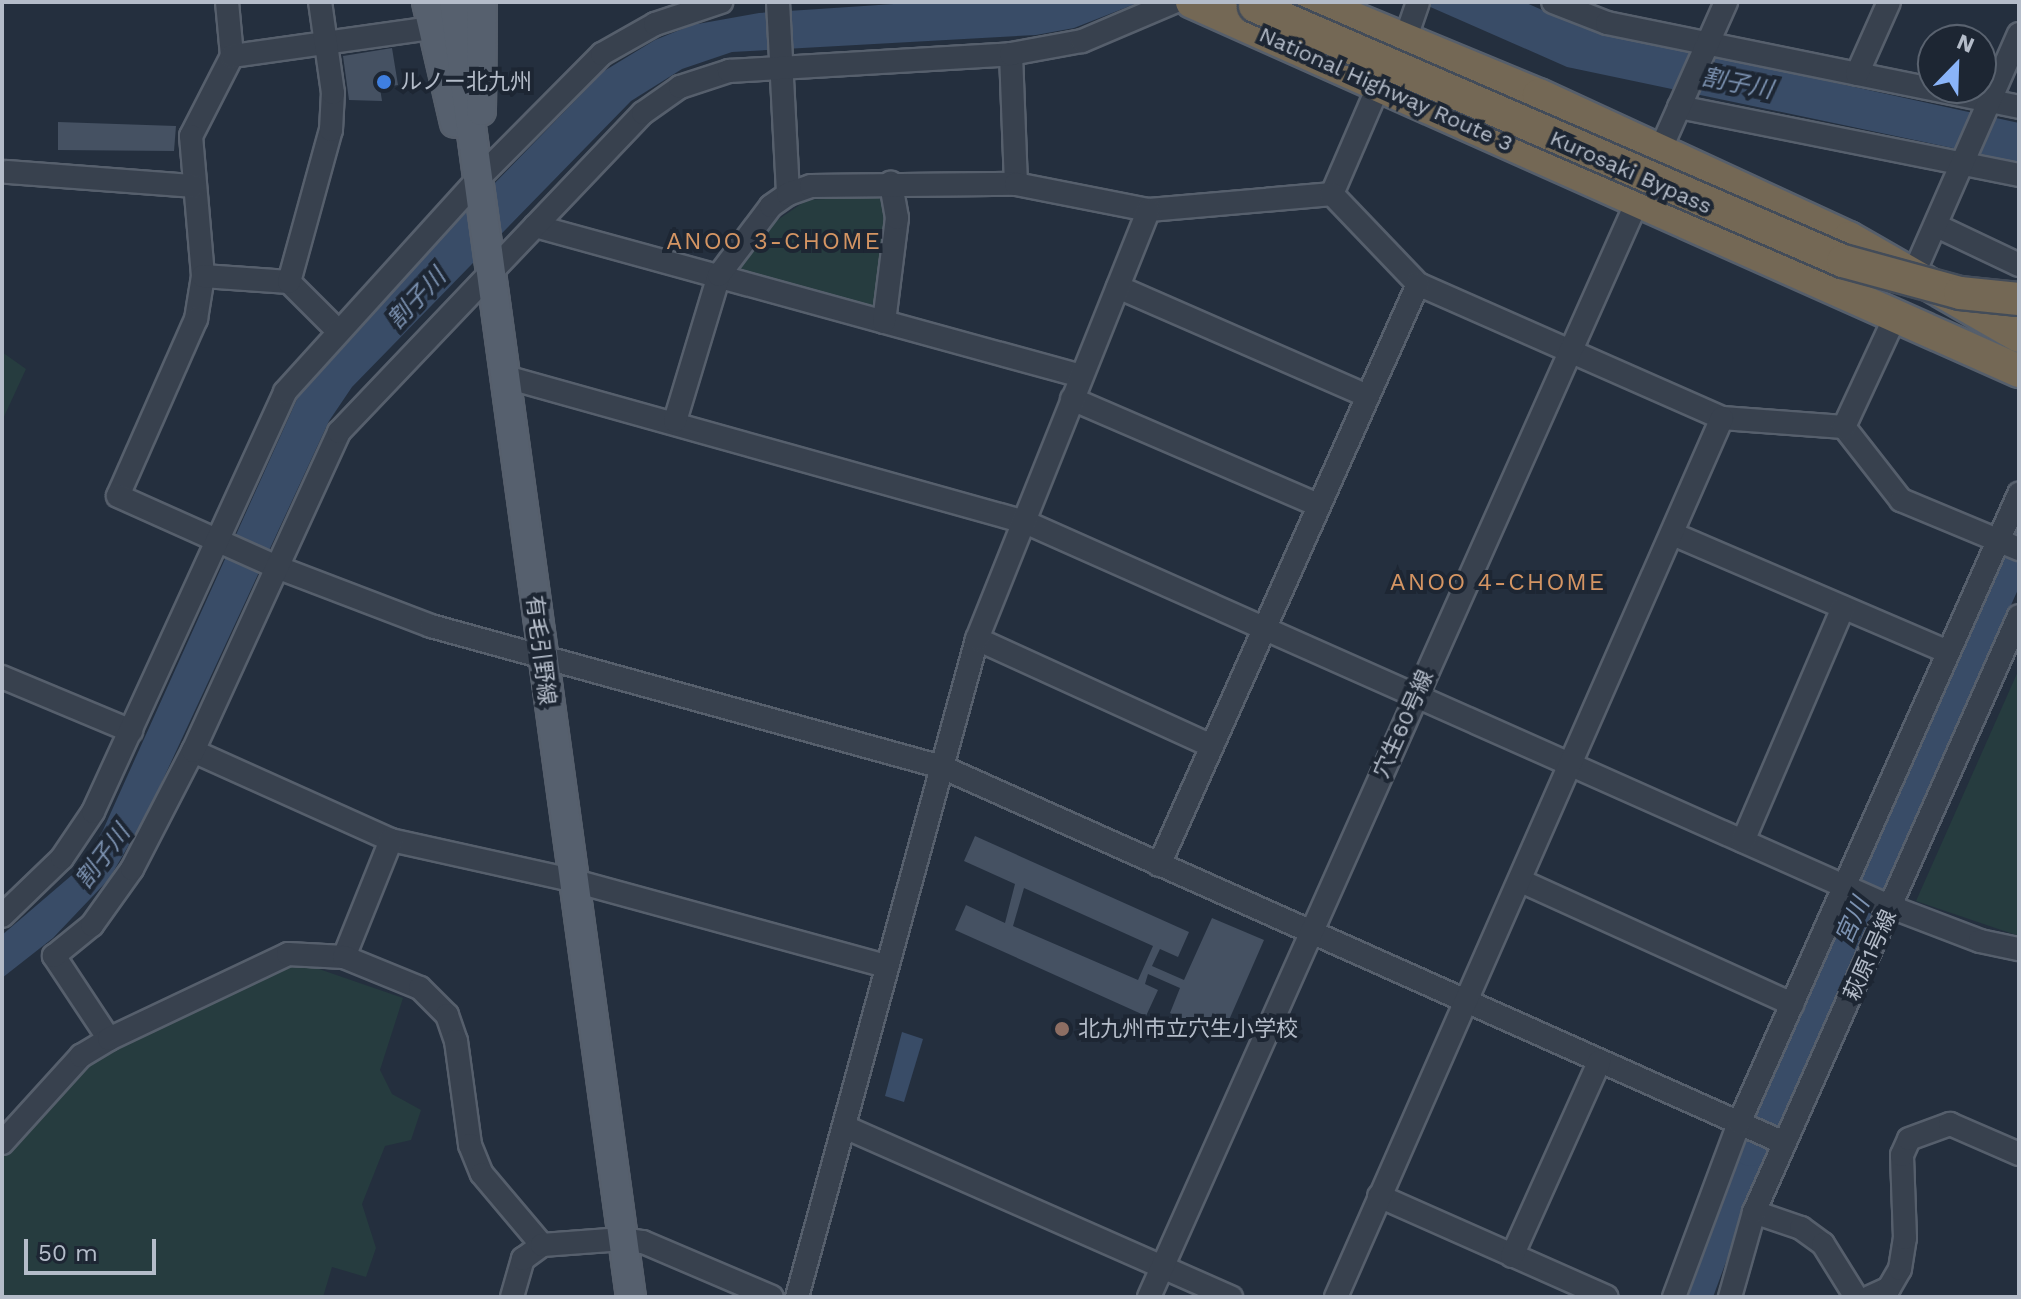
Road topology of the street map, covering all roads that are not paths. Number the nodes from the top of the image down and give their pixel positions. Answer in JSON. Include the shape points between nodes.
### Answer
{"nodes":[{"id":1,"x":227,"y":2,"type":"edge"},
{"id":2,"x":320,"y":2,"type":"edge"},
{"id":3,"x":454,"y":2,"type":"edge"},
{"id":4,"x":482,"y":2,"type":"edge"},
{"id":5,"x":721,"y":2,"type":"edge"},
{"id":6,"x":1174,"y":2,"type":"edge"},
{"id":7,"x":1192,"y":2,"type":"edge"},
{"id":8,"x":1314,"y":2,"type":"edge"},
{"id":9,"x":1726,"y":2,"type":"edge"},
{"id":10,"x":1889,"y":2,"type":"edge"},
{"id":11,"x":1558,"y":3,"type":"edge"},
{"id":12,"x":1251,"y":4,"type":"edge"},
{"id":13,"x":779,"y":5,"type":"edge"},
{"id":14,"x":1417,"y":5,"type":"edge"},
{"id":15,"x":429,"y":15,"type":"edge"},
{"id":16,"x":2019,"y":34,"type":"edge"},
{"id":17,"x":326,"y":41,"type":"junction"},
{"id":18,"x":1404,"y":43,"type":"junction"},
{"id":19,"x":1706,"y":46,"type":"junction"},
{"id":20,"x":1011,"y":54,"type":"junction"},
{"id":21,"x":232,"y":56,"type":"junction"},
{"id":22,"x":784,"y":64,"type":"junction"},
{"id":23,"x":1857,"y":74,"type":"junction"},
{"id":24,"x":1997,"y":84,"type":"edge"},
{"id":25,"x":1379,"y":85,"type":"junction"},
{"id":26,"x":1917,"y":88,"type":"edge"},
{"id":27,"x":1681,"y":103,"type":"junction"},
{"id":28,"x":1988,"y":104,"type":"joint"},
{"id":29,"x":2019,"y":107,"type":"edge"},
{"id":30,"x":1658,"y":151,"type":"junction"},
{"id":31,"x":1964,"y":160,"type":"junction"},
{"id":32,"x":7,"y":172,"type":"dead end"},
{"id":33,"x":2019,"y":175,"type":"edge"},
{"id":34,"x":891,"y":183,"type":"junction"},
{"id":35,"x":1016,"y":184,"type":"junction"},
{"id":36,"x":193,"y":186,"type":"junction"},
{"id":37,"x":479,"y":191,"type":"junction"},
{"id":38,"x":788,"y":194,"type":"junction"},
{"id":39,"x":1332,"y":194,"type":"junction"},
{"id":40,"x":1637,"y":200,"type":"junction"},
{"id":41,"x":1149,"y":210,"type":"junction"},
{"id":42,"x":535,"y":226,"type":"junction"},
{"id":43,"x":1937,"y":226,"type":"junction"},
{"id":44,"x":2019,"y":265,"type":"edge"},
{"id":45,"x":490,"y":266,"type":"junction"},
{"id":46,"x":1914,"y":273,"type":"junction"},
{"id":47,"x":719,"y":275,"type":"junction"},
{"id":48,"x":203,"y":276,"type":"junction"},
{"id":49,"x":289,"y":282,"type":"junction"},
{"id":50,"x":1418,"y":284,"type":"junction"},
{"id":51,"x":1118,"y":287,"type":"junction"},
{"id":52,"x":2019,"y":299,"type":"edge"},
{"id":53,"x":2019,"y":307,"type":"edge"},
{"id":54,"x":1895,"y":317,"type":"junction"},
{"id":55,"x":884,"y":322,"type":"junction"},
{"id":56,"x":337,"y":330,"type":"junction"},
{"id":57,"x":2019,"y":336,"type":"edge"},
{"id":58,"x":1571,"y":351,"type":"junction"},
{"id":59,"x":2019,"y":371,"type":"edge"},
{"id":60,"x":1081,"y":376,"type":"junction"},
{"id":61,"x":506,"y":377,"type":"junction"},
{"id":62,"x":1365,"y":395,"type":"junction"},
{"id":63,"x":1072,"y":399,"type":"junction"},
{"id":64,"x":1722,"y":418,"type":"junction"},
{"id":65,"x":675,"y":421,"type":"junction"},
{"id":66,"x":1844,"y":427,"type":"junction"},
{"id":67,"x":2019,"y":494,"type":"edge"},
{"id":68,"x":1316,"y":504,"type":"junction"},
{"id":69,"x":1025,"y":522,"type":"junction"},
{"id":70,"x":1675,"y":535,"type":"junction"},
{"id":71,"x":223,"y":543,"type":"junction"},
{"id":72,"x":2008,"y":545,"type":"edge"},
{"id":73,"x":276,"y":566,"type":"junction"},
{"id":74,"x":1843,"y":608,"type":"junction"},
{"id":75,"x":2019,"y":616,"type":"edge"},
{"id":76,"x":1261,"y":627,"type":"junction"},
{"id":77,"x":977,"y":639,"type":"junction"},
{"id":78,"x":1948,"y":652,"type":"junction"},
{"id":79,"x":542,"y":658,"type":"junction"},
{"id":80,"x":2,"y":677,"type":"edge"},
{"id":81,"x":1416,"y":696,"type":"junction"},
{"id":82,"x":131,"y":731,"type":"junction"},
{"id":83,"x":1210,"y":745,"type":"junction"},
{"id":84,"x":193,"y":751,"type":"junction"},
{"id":85,"x":1571,"y":762,"type":"junction"},
{"id":86,"x":942,"y":767,"type":"junction"},
{"id":87,"x":391,"y":840,"type":"junction"},
{"id":88,"x":1743,"y":841,"type":"junction"},
{"id":89,"x":1159,"y":865,"type":"junction"},
{"id":90,"x":571,"y":880,"type":"junction"},
{"id":91,"x":1521,"y":881,"type":"junction"},
{"id":92,"x":1850,"y":888,"type":"junction"},
{"id":93,"x":1887,"y":904,"type":"junction"},
{"id":94,"x":2,"y":916,"type":"edge"},
{"id":95,"x":1310,"y":932,"type":"junction"},
{"id":96,"x":2019,"y":949,"type":"edge"},
{"id":97,"x":344,"y":957,"type":"junction"},
{"id":98,"x":886,"y":966,"type":"junction"},
{"id":99,"x":1468,"y":1002,"type":"junction"},
{"id":100,"x":1792,"y":1004,"type":"junction"},
{"id":101,"x":109,"y":1039,"type":"junction"},
{"id":102,"x":1599,"y":1062,"type":"junction"},
{"id":103,"x":1742,"y":1125,"type":"junction"},
{"id":104,"x":845,"y":1127,"type":"junction"},
{"id":105,"x":1780,"y":1141,"type":"junction"},
{"id":106,"x":2,"y":1143,"type":"edge"},
{"id":107,"x":2019,"y":1154,"type":"edge"},
{"id":108,"x":1379,"y":1196,"type":"junction"},
{"id":109,"x":1754,"y":1212,"type":"junction"},
{"id":110,"x":623,"y":1239,"type":"junction"},
{"id":111,"x":542,"y":1245,"type":"junction"},
{"id":112,"x":1512,"y":1256,"type":"junction"},
{"id":113,"x":1164,"y":1266,"type":"junction"},
{"id":114,"x":512,"y":1297,"type":"edge"},
{"id":115,"x":631,"y":1297,"type":"edge"},
{"id":116,"x":772,"y":1297,"type":"edge"},
{"id":117,"x":797,"y":1297,"type":"edge"},
{"id":118,"x":1149,"y":1297,"type":"edge"},
{"id":119,"x":1231,"y":1297,"type":"edge"},
{"id":120,"x":1336,"y":1297,"type":"edge"},
{"id":121,"x":1607,"y":1297,"type":"edge"},
{"id":122,"x":1674,"y":1297,"type":"edge"},
{"id":123,"x":1730,"y":1297,"type":"edge"},
{"id":124,"x":1856,"y":1297,"type":"edge"},
{"id":125,"x":1870,"y":1297,"type":"edge"}],
"edges":[{"from":1,"to":21,"type":"street"},
{"from":2,"to":17,"type":"street"},
{"from":3,"to":37,"type":"main road","name":"有毛引野線"},
{"from":4,"to":37,"type":"main road","via":[[486,30]]},
{"from":5,"to":37,"type":"street","via":[[655,24],[602,54]]},
{"from":6,"to":20,"type":"street","via":[[1082,41]]},
{"from":7,"to":25,"type":"highway","name":"National Highway Route 3"},
{"from":8,"to":18,"type":"highway"},
{"from":9,"to":19,"type":"street","name":"穴生60号線"},
{"from":10,"to":23,"type":"street"},
{"from":11,"to":19,"type":"street","via":[[1607,23]]},
{"from":12,"to":52,"type":"highway","name":"Kurosaki Bypass","bridge":true,"via":[[1843,261],[1947,291]]},
{"from":13,"to":22,"type":"street"},
{"from":14,"to":18,"type":"street"},
{"from":15,"to":17,"type":"street"},
{"from":15,"to":37,"type":"main road","via":[[457,131]]},
{"from":16,"to":24,"type":"street"},
{"from":17,"to":21,"type":"street"},
{"from":17,"to":49,"type":"street","via":[[331,130]]},
{"from":18,"to":30,"type":"highway","via":[[1539,95]]},
{"from":19,"to":23,"type":"street"},
{"from":19,"to":27,"type":"street","name":"穴生60号線"},
{"from":20,"to":22,"type":"street"},
{"from":20,"to":35,"type":"street"},
{"from":21,"to":36,"type":"street","via":[[191,136]]},
{"from":22,"to":38,"type":"street"},
{"from":22,"to":42,"type":"street","via":[[729,71],[680,87],[643,113]]},
{"from":23,"to":26,"type":"street"},
{"from":25,"to":39,"type":"street"},
{"from":25,"to":40,"type":"highway","name":"National Highway Route 3"},
{"from":27,"to":30,"type":"street","name":"穴生60号線"},
{"from":27,"to":31,"type":"street"},
{"from":28,"to":29,"type":"street"},
{"from":28,"to":31,"type":"street"},
{"from":30,"to":40,"type":"street","name":"穴生60号線"},
{"from":30,"to":46,"type":"highway"},
{"from":31,"to":33,"type":"street"},
{"from":31,"to":43,"type":"street"},
{"from":32,"to":36,"type":"street"},
{"from":34,"to":35,"type":"street"},
{"from":34,"to":38,"type":"street","via":[[811,186]]},
{"from":34,"to":55,"type":"street","via":[[897,218]]},
{"from":35,"to":41,"type":"street"},
{"from":36,"to":48,"type":"street"},
{"from":37,"to":45,"type":"main road","name":"有毛引野線"},
{"from":37,"to":56,"type":"street"},
{"from":38,"to":47,"type":"street","via":[[752,228]]},
{"from":39,"to":41,"type":"street"},
{"from":39,"to":50,"type":"street"},
{"from":40,"to":54,"type":"highway","name":"National Highway Route 3"},
{"from":40,"to":58,"type":"street","name":"穴生60号線"},
{"from":41,"to":51,"type":"street"},
{"from":42,"to":45,"type":"street"},
{"from":42,"to":47,"type":"street"},
{"from":43,"to":44,"type":"street"},
{"from":43,"to":46,"type":"street"},
{"from":45,"to":61,"type":"main road","name":"有毛引野線"},
{"from":45,"to":73,"type":"street","via":[[339,432]]},
{"from":46,"to":53,"type":"highway"},
{"from":46,"to":57,"type":"highway"},
{"from":47,"to":55,"type":"street"},
{"from":47,"to":65,"type":"street"},
{"from":48,"to":49,"type":"street"},
{"from":48,"to":71,"type":"street","via":[[196,319],[118,496]]},
{"from":49,"to":56,"type":"street"},
{"from":50,"to":58,"type":"street"},
{"from":50,"to":62,"type":"street"},
{"from":51,"to":60,"type":"street"},
{"from":51,"to":62,"type":"street"},
{"from":54,"to":59,"type":"highway","name":"National Highway Route 3"},
{"from":54,"to":66,"type":"street"},
{"from":55,"to":60,"type":"street"},
{"from":56,"to":71,"type":"street","via":[[285,392]]},
{"from":58,"to":64,"type":"street"},
{"from":58,"to":81,"type":"street","name":"穴生60号線"},
{"from":60,"to":63,"type":"street"},
{"from":61,"to":65,"type":"street"},
{"from":61,"to":79,"type":"main road","name":"有毛引野線"},
{"from":62,"to":68,"type":"street"},
{"from":63,"to":68,"type":"street"},
{"from":63,"to":69,"type":"street"},
{"from":64,"to":66,"type":"street"},
{"from":64,"to":70,"type":"street"},
{"from":65,"to":69,"type":"street"},
{"from":66,"to":72,"type":"street","via":[[1901,500]]},
{"from":67,"to":72,"type":"street"},
{"from":68,"to":76,"type":"street"},
{"from":69,"to":76,"type":"street"},
{"from":69,"to":77,"type":"street"},
{"from":70,"to":74,"type":"street"},
{"from":70,"to":85,"type":"street"},
{"from":71,"to":73,"type":"street"},
{"from":71,"to":82,"type":"street"},
{"from":72,"to":78,"type":"street"},
{"from":73,"to":79,"type":"street","via":[[431,626]]},
{"from":73,"to":84,"type":"street"},
{"from":74,"to":78,"type":"street"},
{"from":74,"to":88,"type":"street"},
{"from":75,"to":93,"type":"street","name":"萩原1号線"},
{"from":76,"to":81,"type":"street"},
{"from":76,"to":83,"type":"street"},
{"from":77,"to":83,"type":"street"},
{"from":77,"to":86,"type":"street"},
{"from":78,"to":92,"type":"street"},
{"from":79,"to":86,"type":"street"},
{"from":79,"to":90,"type":"main road","name":"有毛引野線"},
{"from":80,"to":82,"type":"street"},
{"from":81,"to":85,"type":"street"},
{"from":81,"to":95,"type":"street","name":"穴生60号線"},
{"from":82,"to":94,"type":"street","via":[[93,812],[62,858]]},
{"from":83,"to":89,"type":"street"},
{"from":84,"to":87,"type":"street"},
{"from":84,"to":101,"type":"street","via":[[132,869],[92,925],[54,956]]},
{"from":85,"to":88,"type":"street"},
{"from":85,"to":91,"type":"street"},
{"from":86,"to":89,"type":"street"},
{"from":86,"to":98,"type":"street"},
{"from":87,"to":90,"type":"street"},
{"from":87,"to":97,"type":"street"},
{"from":88,"to":92,"type":"street"},
{"from":89,"to":95,"type":"street"},
{"from":90,"to":98,"type":"street"},
{"from":90,"to":110,"type":"main road","name":"有毛引野線"},
{"from":91,"to":99,"type":"street"},
{"from":91,"to":100,"type":"street"},
{"from":92,"to":93,"type":"street"},
{"from":92,"to":100,"type":"street"},
{"from":93,"to":96,"type":"street","via":[[1980,941]]},
{"from":93,"to":105,"type":"street","name":"萩原1号線"},
{"from":95,"to":99,"type":"street"},
{"from":95,"to":113,"type":"street","name":"穴生60号線"},
{"from":97,"to":101,"type":"street","via":[[288,954]]},
{"from":97,"to":111,"type":"street","via":[[420,988],[447,1015],[456,1041],[470,1145],[482,1174]]},
{"from":98,"to":104,"type":"street"},
{"from":99,"to":102,"type":"street"},
{"from":99,"to":108,"type":"street"},
{"from":100,"to":103,"type":"street"},
{"from":101,"to":106,"type":"street","via":[[81,1056]]},
{"from":102,"to":103,"type":"street"},
{"from":102,"to":112,"type":"street"},
{"from":103,"to":105,"type":"street"},
{"from":103,"to":122,"type":"street"},
{"from":104,"to":113,"type":"street"},
{"from":104,"to":117,"type":"street"},
{"from":105,"to":109,"type":"street","name":"萩原1号線"},
{"from":107,"to":125,"type":"street","via":[[1950,1124],[1909,1139],[1902,1155],[1905,1238],[1900,1269],[1889,1288]]},
{"from":108,"to":112,"type":"street"},
{"from":108,"to":120,"type":"street"},
{"from":109,"to":123,"type":"street","name":"萩原1号線"},
{"from":109,"to":124,"type":"street","via":[[1801,1228],[1823,1244]]},
{"from":110,"to":111,"type":"street"},
{"from":110,"to":115,"type":"main road","name":"有毛引野線"},
{"from":110,"to":116,"type":"street","via":[[643,1242]]},
{"from":111,"to":114,"type":"street","via":[[523,1259]]},
{"from":112,"to":121,"type":"street"},
{"from":113,"to":118,"type":"street","name":"穴生60号線"},
{"from":113,"to":119,"type":"street"}]}
